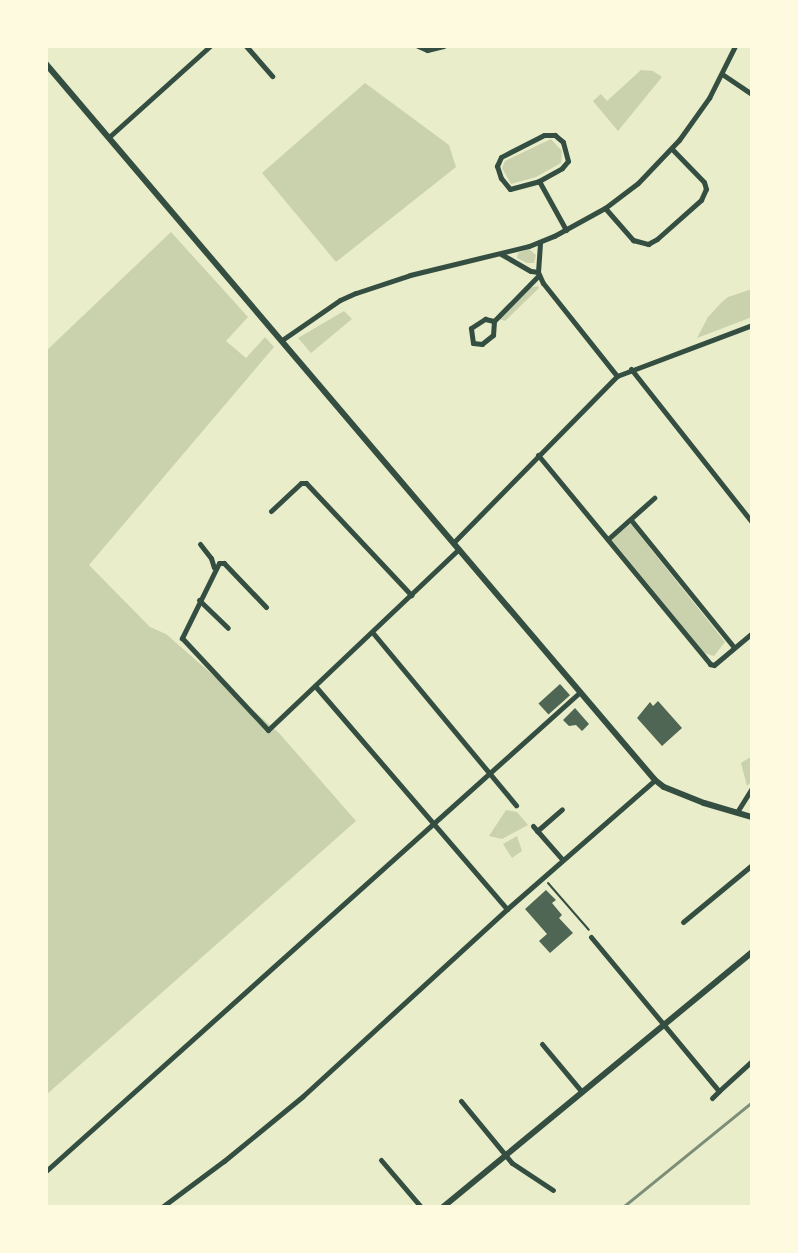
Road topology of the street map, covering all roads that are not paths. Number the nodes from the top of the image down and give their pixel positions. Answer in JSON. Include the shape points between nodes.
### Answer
{"nodes":[{"id":1,"x":210,"y":46,"type":"edge"},
{"id":2,"x":246,"y":46,"type":"edge"},
{"id":3,"x":418,"y":46,"type":"edge"},
{"id":4,"x":444,"y":46,"type":"edge"},
{"id":5,"x":736,"y":46,"type":"edge"},
{"id":6,"x":46,"y":64,"type":"edge"},
{"id":7,"x":722,"y":74,"type":"junction"},
{"id":8,"x":272,"y":76,"type":"dead end"},
{"id":9,"x":752,"y":94,"type":"edge"},
{"id":10,"x":110,"y":137,"type":"junction"},
{"id":11,"x":672,"y":149,"type":"junction"},
{"id":12,"x":539,"y":181,"type":"junction"},
{"id":13,"x":605,"y":208,"type":"junction"},
{"id":14,"x":566,"y":230,"type":"junction"},
{"id":15,"x":540,"y":242,"type":"junction"},
{"id":16,"x":501,"y":254,"type":"junction"},
{"id":17,"x":538,"y":274,"type":"junction"},
{"id":18,"x":494,"y":321,"type":"junction"},
{"id":19,"x":752,"y":325,"type":"edge"},
{"id":20,"x":282,"y":340,"type":"junction"},
{"id":21,"x":631,"y":369,"type":"junction"},
{"id":22,"x":617,"y":376,"type":"junction"},
{"id":23,"x":538,"y":455,"type":"junction"},
{"id":24,"x":654,"y":498,"type":"dead end"},
{"id":25,"x":271,"y":511,"type":"dead end"},
{"id":26,"x":631,"y":520,"type":"junction"},
{"id":27,"x":752,"y":522,"type":"edge"},
{"id":28,"x":608,"y":539,"type":"junction"},
{"id":29,"x":453,"y":543,"type":"junction"},
{"id":30,"x":200,"y":544,"type":"dead end"},
{"id":31,"x":459,"y":549,"type":"junction"},
{"id":32,"x":214,"y":567,"type":"junction"},
{"id":33,"x":411,"y":595,"type":"junction"},
{"id":34,"x":199,"y":600,"type":"junction"},
{"id":35,"x":266,"y":607,"type":"dead end"},
{"id":36,"x":228,"y":628,"type":"dead end"},
{"id":37,"x":373,"y":633,"type":"junction"},
{"id":38,"x":752,"y":633,"type":"edge"},
{"id":39,"x":734,"y":647,"type":"junction"},
{"id":40,"x":316,"y":687,"type":"junction"},
{"id":41,"x":580,"y":692,"type":"junction"},
{"id":42,"x":490,"y":771,"type":"junction"},
{"id":43,"x":655,"y":780,"type":"junction"},
{"id":44,"x":752,"y":788,"type":"edge"},
{"id":45,"x":516,"y":805,"type":"dead end"},
{"id":46,"x":562,"y":808,"type":"dead end"},
{"id":47,"x":737,"y":812,"type":"junction"},
{"id":48,"x":752,"y":817,"type":"edge"},
{"id":49,"x":431,"y":823,"type":"junction"},
{"id":50,"x":533,"y":826,"type":"dead end"},
{"id":51,"x":537,"y":831,"type":"junction"},
{"id":52,"x":562,"y":859,"type":"junction"},
{"id":53,"x":752,"y":865,"type":"edge"},
{"id":54,"x":506,"y":909,"type":"junction"},
{"id":55,"x":684,"y":922,"type":"dead end"},
{"id":56,"x":591,"y":937,"type":"road end"},
{"id":57,"x":752,"y":952,"type":"edge"},
{"id":58,"x":663,"y":1024,"type":"junction"},
{"id":59,"x":542,"y":1044,"type":"dead end"},
{"id":60,"x":752,"y":1062,"type":"edge"},
{"id":61,"x":719,"y":1091,"type":"junction"},
{"id":62,"x":582,"y":1092,"type":"junction"},
{"id":63,"x":712,"y":1098,"type":"dead end"},
{"id":64,"x":461,"y":1101,"type":"dead end"},
{"id":65,"x":507,"y":1154,"type":"junction"},
{"id":66,"x":381,"y":1160,"type":"dead end"},
{"id":67,"x":46,"y":1171,"type":"edge"},
{"id":68,"x":553,"y":1190,"type":"dead end"},
{"id":69,"x":162,"y":1207,"type":"edge"},
{"id":70,"x":421,"y":1207,"type":"edge"},
{"id":71,"x":442,"y":1207,"type":"edge"}],
"edges":[{"from":1,"to":10,"type":"street"},
{"from":2,"to":8,"type":"street"},
{"from":3,"to":4,"type":"street","via":[[427,50]]},
{"from":5,"to":7,"type":"street"},
{"from":6,"to":10,"type":"street"},
{"from":7,"to":9,"type":"street"},
{"from":7,"to":11,"type":"street"},
{"from":10,"to":20,"type":"street"},
{"from":11,"to":13,"type":"street","via":[[638,183]]},
{"from":11,"to":13,"type":"street","via":[[704,182],[706,189],[701,200],[657,239],[648,244],[633,240]]},
{"from":12,"to":12,"type":"street","via":[[510,188],[498,172],[498,161],[544,135],[555,135],[568,153],[568,161]]},
{"from":12,"to":14,"type":"street"},
{"from":13,"to":14,"type":"street"},
{"from":14,"to":15,"type":"street"},
{"from":15,"to":16,"type":"street"},
{"from":15,"to":17,"type":"street"},
{"from":16,"to":17,"type":"street"},
{"from":16,"to":20,"type":"street","via":[[379,284],[340,300]]},
{"from":17,"to":18,"type":"street"},
{"from":17,"to":22,"type":"street"},
{"from":18,"to":18,"type":"street","via":[[493,335],[482,344],[473,342],[470,333],[476,322]]},
{"from":19,"to":21,"type":"street"},
{"from":20,"to":29,"type":"street"},
{"from":21,"to":22,"type":"street"},
{"from":21,"to":27,"type":"street"},
{"from":22,"to":23,"type":"street"},
{"from":23,"to":28,"type":"street"},
{"from":23,"to":29,"type":"street"},
{"from":24,"to":26,"type":"street"},
{"from":25,"to":33,"type":"street","via":[[306,483]]},
{"from":26,"to":28,"type":"street"},
{"from":26,"to":39,"type":"street"},
{"from":28,"to":39,"type":"street","via":[[710,664],[714,665]]},
{"from":29,"to":31,"type":"street"},
{"from":30,"to":32,"type":"street"},
{"from":31,"to":33,"type":"street"},
{"from":31,"to":41,"type":"street"},
{"from":32,"to":34,"type":"street"},
{"from":32,"to":35,"type":"street","via":[[224,563]]},
{"from":33,"to":37,"type":"street"},
{"from":34,"to":36,"type":"street"},
{"from":34,"to":40,"type":"street","via":[[182,638],[266,728],[271,728]]},
{"from":37,"to":40,"type":"street"},
{"from":37,"to":42,"type":"street"},
{"from":38,"to":39,"type":"street"},
{"from":40,"to":49,"type":"street"},
{"from":41,"to":42,"type":"street"},
{"from":41,"to":43,"type":"street"},
{"from":42,"to":45,"type":"street"},
{"from":42,"to":49,"type":"street"},
{"from":43,"to":47,"type":"street","via":[[664,787],[704,803]]},
{"from":43,"to":52,"type":"street"},
{"from":44,"to":47,"type":"street"},
{"from":46,"to":51,"type":"street"},
{"from":47,"to":48,"type":"street"},
{"from":49,"to":54,"type":"street"},
{"from":49,"to":67,"type":"street"},
{"from":50,"to":51,"type":"street"},
{"from":51,"to":52,"type":"street"},
{"from":52,"to":54,"type":"street"},
{"from":53,"to":55,"type":"street"},
{"from":54,"to":69,"type":"street","via":[[303,1096]]},
{"from":56,"to":58,"type":"street"},
{"from":57,"to":58,"type":"street"},
{"from":58,"to":61,"type":"street"},
{"from":58,"to":62,"type":"street"},
{"from":59,"to":62,"type":"street"},
{"from":60,"to":61,"type":"street"},
{"from":61,"to":63,"type":"street"},
{"from":62,"to":65,"type":"street"},
{"from":64,"to":65,"type":"street"},
{"from":65,"to":68,"type":"street","via":[[512,1163]]},
{"from":65,"to":71,"type":"street"},
{"from":66,"to":70,"type":"street"}]}
